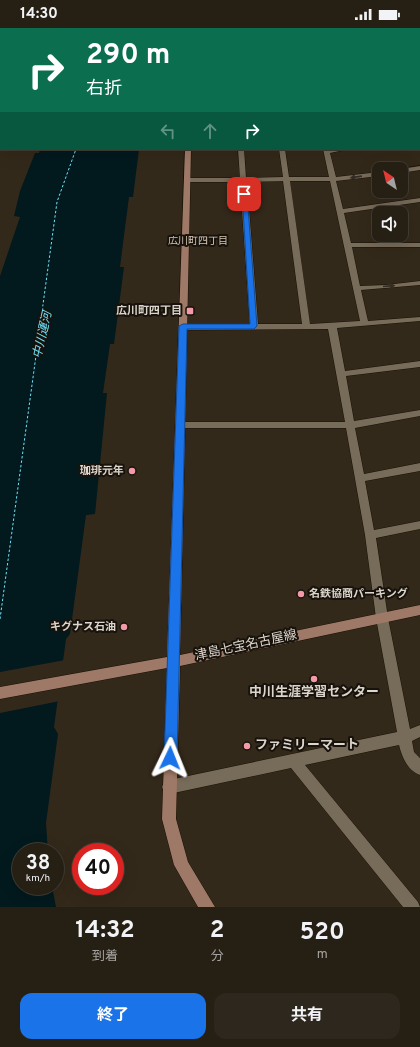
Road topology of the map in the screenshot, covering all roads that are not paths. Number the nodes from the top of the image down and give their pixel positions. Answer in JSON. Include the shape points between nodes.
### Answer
{"nodes":[{"id":1,"x":188,"y":150,"type":"edge"},
{"id":2,"x":241,"y":150,"type":"edge"},
{"id":3,"x":282,"y":150,"type":"edge"},
{"id":4,"x":326,"y":150,"type":"edge"},
{"id":5,"x":420,"y":168,"type":"edge"},
{"id":6,"x":408,"y":170,"type":"edge"},
{"id":7,"x":372,"y":175,"type":"edge"},
{"id":8,"x":286,"y":179,"type":"junction"},
{"id":9,"x":333,"y":179,"type":"junction"},
{"id":10,"x":187,"y":180,"type":"junction"},
{"id":11,"x":243,"y":180,"type":"junction"},
{"id":12,"x":420,"y":200,"type":"edge"},
{"id":13,"x":340,"y":211,"type":"junction"},
{"id":14,"x":348,"y":245,"type":"junction"},
{"id":15,"x":420,"y":245,"type":"edge"},
{"id":16,"x":420,"y":283,"type":"edge"},
{"id":17,"x":357,"y":288,"type":"junction"},
{"id":18,"x":420,"y":319,"type":"edge"},
{"id":19,"x":365,"y":324,"type":"junction"},
{"id":20,"x":183,"y":326,"type":"junction"},
{"id":21,"x":254,"y":326,"type":"junction"},
{"id":22,"x":306,"y":326,"type":"junction"},
{"id":23,"x":332,"y":326,"type":"junction"},
{"id":24,"x":420,"y":364,"type":"edge"},
{"id":25,"x":340,"y":374,"type":"junction"},
{"id":26,"x":420,"y":413,"type":"edge"},
{"id":27,"x":180,"y":425,"type":"junction"},
{"id":28,"x":351,"y":425,"type":"junction"},
{"id":29,"x":420,"y":467,"type":"edge"},
{"id":30,"x":361,"y":478,"type":"junction"},
{"id":31,"x":420,"y":525,"type":"edge"},
{"id":32,"x":370,"y":534,"type":"junction"},
{"id":33,"x":420,"y":610,"type":"edge"},
{"id":34,"x":382,"y":618,"type":"junction"},
{"id":35,"x":174,"y":661,"type":"junction"},
{"id":36,"x":0,"y":693,"type":"edge"},
{"id":37,"x":420,"y":731,"type":"edge"},
{"id":38,"x":405,"y":737,"type":"junction"},
{"id":39,"x":293,"y":760,"type":"junction"},
{"id":40,"x":420,"y":768,"type":"edge"},
{"id":41,"x":169,"y":787,"type":"junction"},
{"id":42,"x":207,"y":907,"type":"edge"},
{"id":43,"x":413,"y":907,"type":"edge"}],
"edges":[{"from":1,"to":10,"type":"street"},
{"from":2,"to":11,"type":"street"},
{"from":3,"to":8,"type":"street"},
{"from":4,"to":9,"type":"street"},
{"from":5,"to":6,"type":"street"},
{"from":7,"to":9,"type":"street","one_way":true},
{"from":8,"to":9,"type":"street"},
{"from":8,"to":11,"type":"street"},
{"from":8,"to":22,"type":"street"},
{"from":9,"to":13,"type":"street"},
{"from":10,"to":11,"type":"street"},
{"from":10,"to":20,"type":"street"},
{"from":11,"to":21,"type":"street"},
{"from":12,"to":13,"type":"street"},
{"from":13,"to":14,"type":"street"},
{"from":14,"to":15,"type":"street"},
{"from":14,"to":17,"type":"street"},
{"from":17,"to":16,"type":"street","one_way":true},
{"from":17,"to":19,"type":"street"},
{"from":18,"to":19,"type":"street"},
{"from":19,"to":23,"type":"street"},
{"from":20,"to":21,"type":"street"},
{"from":20,"to":27,"type":"street"},
{"from":21,"to":22,"type":"street"},
{"from":22,"to":23,"type":"street"},
{"from":23,"to":25,"type":"street"},
{"from":24,"to":25,"type":"street"},
{"from":25,"to":28,"type":"street"},
{"from":26,"to":28,"type":"street"},
{"from":27,"to":28,"type":"street"},
{"from":27,"to":35,"type":"street"},
{"from":28,"to":30,"type":"street"},
{"from":29,"to":30,"type":"street"},
{"from":30,"to":32,"type":"street"},
{"from":31,"to":32,"type":"street"},
{"from":32,"to":34,"type":"street"},
{"from":33,"to":34,"type":"street","name":"津島七宝名古屋線"},
{"from":34,"to":35,"type":"street","name":"津島七宝名古屋線"},
{"from":34,"to":38,"type":"street"},
{"from":35,"to":36,"type":"street","name":"津島七宝名古屋線"},
{"from":35,"to":41,"type":"street"},
{"from":37,"to":38,"type":"street"},
{"from":38,"to":39,"type":"street"},
{"from":38,"to":40,"type":"street","via":[[408,755]]},
{"from":39,"to":41,"type":"street"},
{"from":39,"to":43,"type":"street"},
{"from":41,"to":42,"type":"street","via":[[169,819],[181,865]]}]}
